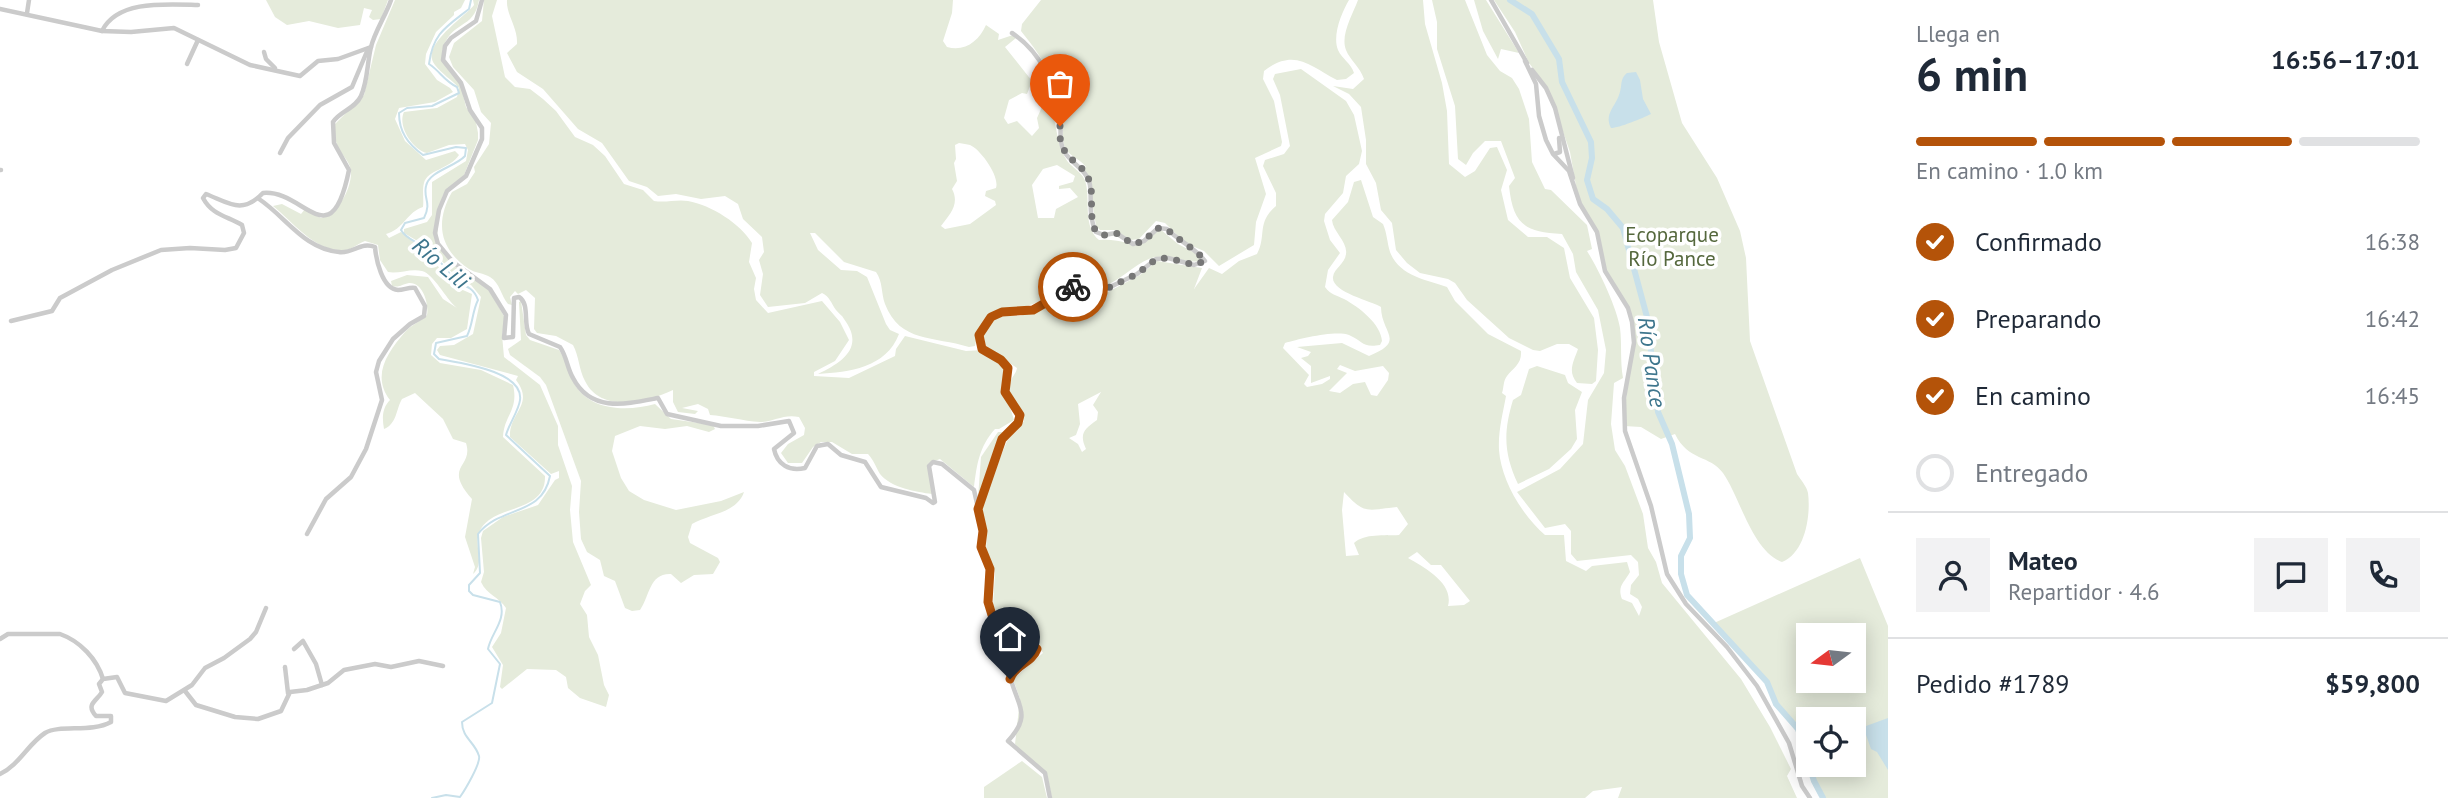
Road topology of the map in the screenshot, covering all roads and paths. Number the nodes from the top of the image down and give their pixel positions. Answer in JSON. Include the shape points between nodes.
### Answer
{"nodes":[{"id":1,"x":29,"y":0,"type":"edge"},
{"id":2,"x":391,"y":0,"type":"edge"},
{"id":3,"x":482,"y":0,"type":"edge"},
{"id":4,"x":1491,"y":0,"type":"edge"},
{"id":5,"x":134,"y":2,"type":"edge"},
{"id":6,"x":198,"y":5,"type":"dead end"},
{"id":7,"x":0,"y":9,"type":"edge"},
{"id":8,"x":27,"y":13,"type":"junction"},
{"id":9,"x":102,"y":31,"type":"junction"},
{"id":10,"x":1012,"y":33,"type":"dead end"},
{"id":11,"x":198,"y":40,"type":"junction"},
{"id":12,"x":370,"y":47,"type":"junction"},
{"id":13,"x":264,"y":52,"type":"dead end"},
{"id":14,"x":1525,"y":61,"type":"junction"},
{"id":15,"x":187,"y":64,"type":"dead end"},
{"id":16,"x":275,"y":69,"type":"junction"},
{"id":17,"x":1539,"y":107,"type":"junction"},
{"id":18,"x":1555,"y":108,"type":"junction"},
{"id":19,"x":1558,"y":122,"type":"junction"},
{"id":20,"x":280,"y":153,"type":"dead end"},
{"id":21,"x":1553,"y":154,"type":"junction"},
{"id":22,"x":1573,"y":183,"type":"junction"},
{"id":23,"x":259,"y":199,"type":"junction"},
{"id":24,"x":11,"y":321,"type":"dead end"},
{"id":25,"x":978,"y":509,"type":"junction"},
{"id":26,"x":307,"y":534,"type":"dead end"},
{"id":27,"x":266,"y":608,"type":"dead end"},
{"id":28,"x":0,"y":639,"type":"edge"},
{"id":29,"x":294,"y":649,"type":"dead end"},
{"id":30,"x":443,"y":666,"type":"dead end"},
{"id":31,"x":285,"y":667,"type":"dead end"},
{"id":32,"x":103,"y":679,"type":"junction"},
{"id":33,"x":322,"y":685,"type":"junction"},
{"id":34,"x":184,"y":690,"type":"junction"},
{"id":35,"x":288,"y":694,"type":"junction"},
{"id":36,"x":0,"y":775,"type":"edge"},
{"id":37,"x":1050,"y":798,"type":"edge"},
{"id":38,"x":1810,"y":798,"type":"edge"}],
"edges":[{"from":1,"to":8,"type":"street"},
{"from":2,"to":12,"type":"street"},
{"from":3,"to":25,"type":"street","via":[[476,21],[457,31],[443,52],[483,134],[466,176],[447,191],[435,233],[442,250],[484,283],[504,312],[505,338],[513,338],[514,298],[519,297],[525,304],[527,331],[560,347],[573,380],[587,396],[609,405],[657,398],[667,414],[721,426],[789,421],[794,433],[774,449],[789,469],[805,468],[813,450],[828,444],[841,455],[865,462],[881,487],[933,503],[929,466],[938,462],[972,487]]},
{"from":4,"to":14,"type":"street"},
{"from":5,"to":6,"type":"street"},
{"from":5,"to":9,"type":"street","via":[[107,19]]},
{"from":7,"to":8,"type":"street"},
{"from":8,"to":9,"type":"street"},
{"from":9,"to":11,"type":"street","via":[[174,28]]},
{"from":10,"to":25,"type":"street","via":[[1034,51],[1047,73],[1063,149],[1089,180],[1096,232],[1116,233],[1133,244],[1144,241],[1157,228],[1167,229],[1205,261],[1194,265],[1156,259],[1106,289],[1070,288],[1033,310],[997,314],[985,324],[979,335],[982,349],[1008,368],[1005,392],[1020,419],[1002,439]]},
{"from":11,"to":15,"type":"street"},
{"from":11,"to":16,"type":"street","via":[[250,65]]},
{"from":12,"to":16,"type":"street","via":[[318,61],[300,76]]},
{"from":12,"to":20,"type":"street","via":[[352,87],[320,105]]},
{"from":12,"to":23,"type":"street","via":[[361,96],[333,122],[334,143],[349,170],[338,203],[322,217],[278,193],[263,193]]},
{"from":13,"to":16,"type":"street"},
{"from":14,"to":17,"type":"street","via":[[1536,84]]},
{"from":14,"to":18,"type":"street"},
{"from":17,"to":18,"type":"street","via":[[1547,100]]},
{"from":17,"to":21,"type":"street"},
{"from":18,"to":19,"type":"street"},
{"from":19,"to":21,"type":"street","via":[[1562,148]]},
{"from":19,"to":22,"type":"street"},
{"from":21,"to":22,"type":"street","via":[[1569,171]]},
{"from":22,"to":38,"type":"street","via":[[1597,232],[1605,271],[1632,322],[1625,431],[1651,506],[1667,574],[1686,604],[1757,685],[1789,743]]},
{"from":23,"to":24,"type":"street","via":[[232,206],[204,195],[204,202],[216,213],[242,225],[244,233],[236,247],[171,248],[152,253],[60,298],[52,311]]},
{"from":23,"to":26,"type":"street","via":[[311,244],[342,253],[361,245],[375,247],[386,283],[397,290],[415,288],[425,306],[425,316],[393,339],[379,361],[376,372],[382,400],[366,449],[351,477],[326,499]]},
{"from":25,"to":37,"type":"street","via":[[981,547],[990,569],[992,615],[1009,642],[1032,644],[1037,649],[1010,676],[1022,705],[1022,720],[1008,741],[1045,773]]},
{"from":27,"to":34,"type":"street","via":[[250,639],[205,668]]},
{"from":28,"to":32,"type":"street","via":[[8,634],[67,636],[92,657]]},
{"from":29,"to":33,"type":"street","via":[[303,641]]},
{"from":30,"to":33,"type":"street","via":[[419,661],[391,667],[375,664],[344,670]]},
{"from":31,"to":35,"type":"street"},
{"from":32,"to":34,"type":"street","via":[[117,677],[125,693],[160,701]]},
{"from":32,"to":36,"type":"street","via":[[99,684],[102,692],[92,708],[96,716],[111,716],[111,722],[45,733]]},
{"from":33,"to":35,"type":"street"},
{"from":34,"to":35,"type":"street","via":[[201,707],[252,719],[281,711]]}]}
